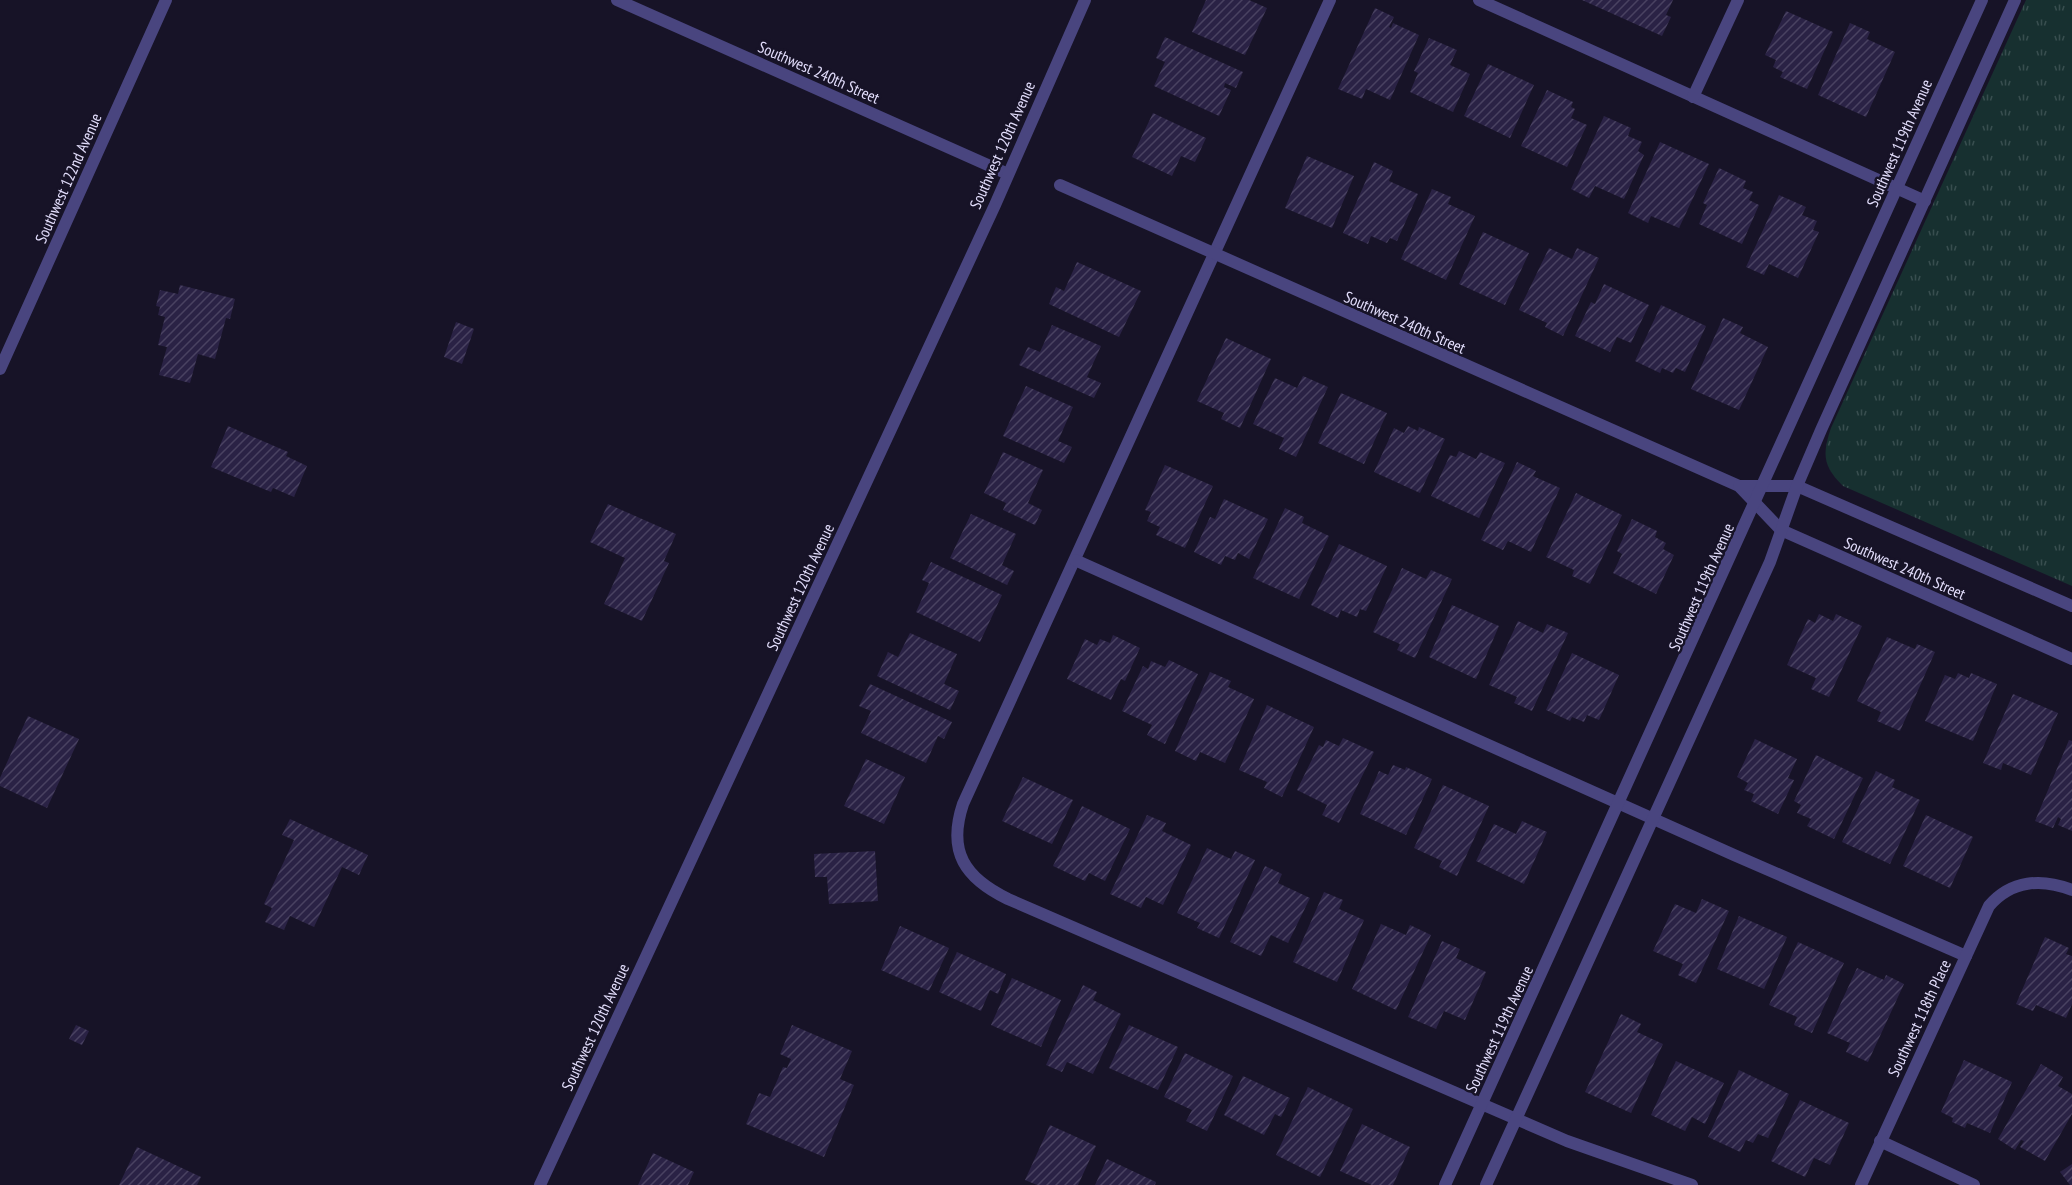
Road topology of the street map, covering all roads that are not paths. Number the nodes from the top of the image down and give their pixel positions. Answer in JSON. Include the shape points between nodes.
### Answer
{"nodes":[{"id":1,"x":166,"y":0,"type":"edge"},
{"id":2,"x":617,"y":0,"type":"edge"},
{"id":3,"x":1085,"y":0,"type":"edge"},
{"id":4,"x":1330,"y":0,"type":"edge"},
{"id":5,"x":1479,"y":0,"type":"edge"},
{"id":6,"x":1738,"y":0,"type":"edge"},
{"id":7,"x":1982,"y":0,"type":"edge"},
{"id":8,"x":2015,"y":0,"type":"edge"},
{"id":9,"x":1693,"y":97,"type":"junction"},
{"id":10,"x":1008,"y":174,"type":"junction"},
{"id":11,"x":1060,"y":185,"type":"dead end"},
{"id":12,"x":1897,"y":189,"type":"junction"},
{"id":13,"x":1925,"y":201,"type":"junction"},
{"id":14,"x":1214,"y":256,"type":"junction"},
{"id":15,"x":0,"y":369,"type":"edge"},
{"id":16,"x":1739,"y":486,"type":"junction"},
{"id":17,"x":1763,"y":486,"type":"junction"},
{"id":18,"x":1797,"y":486,"type":"junction"},
{"id":19,"x":1755,"y":504,"type":"junction"},
{"id":20,"x":1781,"y":530,"type":"junction"},
{"id":21,"x":1075,"y":560,"type":"junction"},
{"id":22,"x":2072,"y":606,"type":"edge"},
{"id":23,"x":2072,"y":659,"type":"edge"},
{"id":24,"x":1620,"y":804,"type":"junction"},
{"id":25,"x":1653,"y":819,"type":"junction"},
{"id":26,"x":2072,"y":890,"type":"edge"},
{"id":27,"x":1966,"y":956,"type":"junction"},
{"id":28,"x":1483,"y":1104,"type":"junction"},
{"id":29,"x":1516,"y":1118,"type":"junction"},
{"id":30,"x":1881,"y":1141,"type":"junction"},
{"id":31,"x":540,"y":1185,"type":"edge"},
{"id":32,"x":1445,"y":1185,"type":"edge"},
{"id":33,"x":1486,"y":1185,"type":"edge"},
{"id":34,"x":1692,"y":1185,"type":"edge"},
{"id":35,"x":1861,"y":1185,"type":"edge"},
{"id":36,"x":1974,"y":1185,"type":"edge"}],
"edges":[{"from":1,"to":15,"type":"street","name":"Southwest 122nd Avenue"},
{"from":2,"to":10,"type":"street","name":"Southwest 240th Street"},
{"from":3,"to":10,"type":"street","name":"Southwest 120th Avenue"},
{"from":4,"to":14,"type":"street"},
{"from":5,"to":9,"type":"street"},
{"from":6,"to":9,"type":"street"},
{"from":7,"to":12,"type":"street","name":"Southwest 119th Avenue"},
{"from":8,"to":13,"type":"street"},
{"from":9,"to":12,"type":"street"},
{"from":10,"to":31,"type":"street","name":"Southwest 120th Avenue"},
{"from":11,"to":14,"type":"street","name":"Southwest 240th Street"},
{"from":12,"to":13,"type":"street"},
{"from":12,"to":17,"type":"street","name":"Southwest 119th Avenue"},
{"from":13,"to":18,"type":"street"},
{"from":14,"to":16,"type":"street","name":"Southwest 240th Street"},
{"from":14,"to":21,"type":"street"},
{"from":16,"to":17,"type":"street","name":"Southwest 240th Street"},
{"from":16,"to":19,"type":"street","name":"Southwest 240th Street"},
{"from":17,"to":18,"type":"street","name":"Southwest 240th Street"},
{"from":17,"to":19,"type":"street","name":"Southwest 119th Avenue"},
{"from":18,"to":20,"type":"street"},
{"from":18,"to":22,"type":"street","name":"Southwest 240th Street"},
{"from":19,"to":20,"type":"street","name":"Southwest 240th Street"},
{"from":19,"to":24,"type":"street","name":"Southwest 119th Avenue"},
{"from":20,"to":23,"type":"street","name":"Southwest 240th Street"},
{"from":20,"to":25,"type":"street"},
{"from":21,"to":24,"type":"street"},
{"from":21,"to":28,"type":"street","via":[[963,804],[957,843],[966,868],[982,884],[1008,899]]},
{"from":24,"to":25,"type":"street"},
{"from":24,"to":28,"type":"street","name":"Southwest 119th Avenue"},
{"from":25,"to":27,"type":"street"},
{"from":25,"to":29,"type":"street"},
{"from":26,"to":27,"type":"street","name":"Southwest 118th Place","via":[[2052,882],[2027,883],[2010,889],[1995,900]]},
{"from":27,"to":30,"type":"street","name":"Southwest 118th Place"},
{"from":28,"to":29,"type":"street"},
{"from":28,"to":32,"type":"street","name":"Southwest 119th Avenue"},
{"from":29,"to":33,"type":"street"},
{"from":29,"to":34,"type":"street","via":[[1586,1149]]},
{"from":30,"to":35,"type":"street","name":"Southwest 118th Place"},
{"from":30,"to":36,"type":"street"}]}
